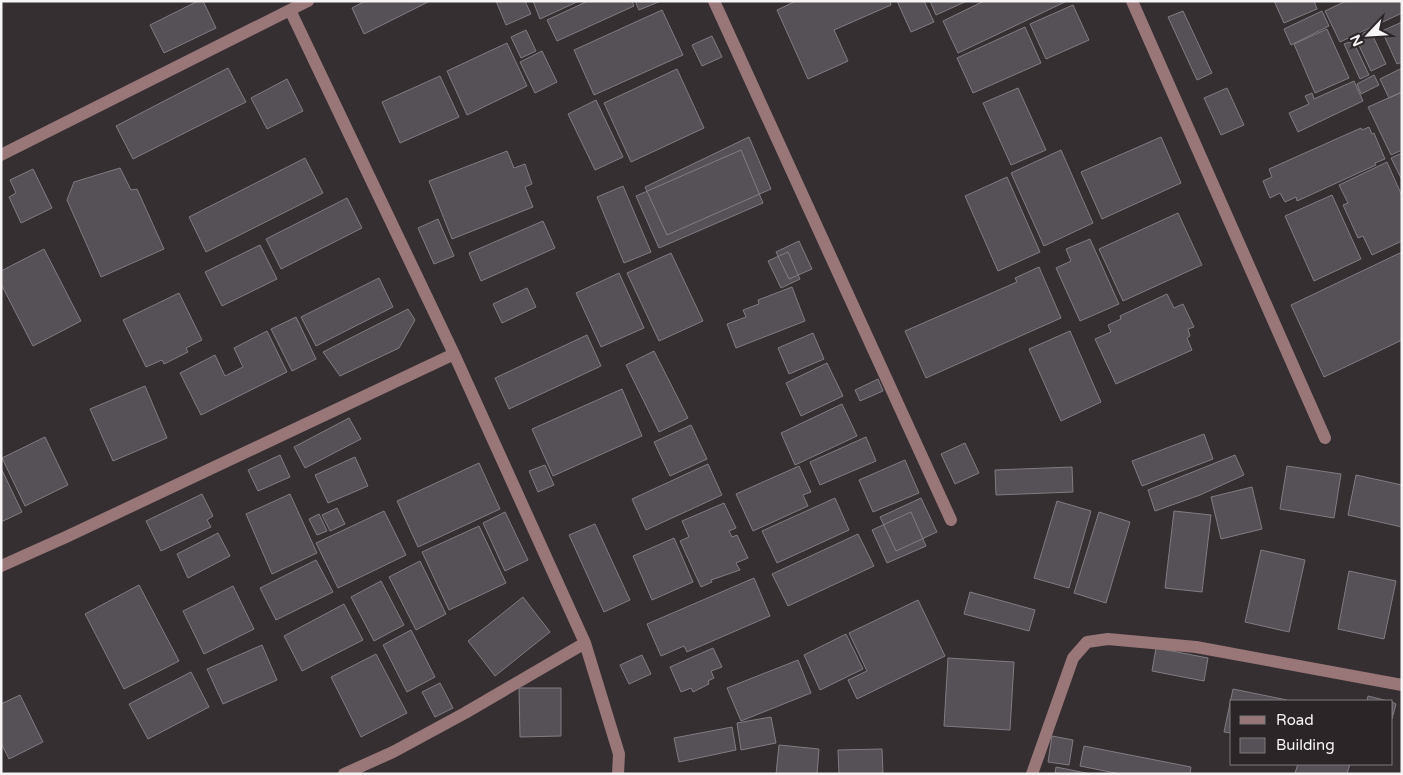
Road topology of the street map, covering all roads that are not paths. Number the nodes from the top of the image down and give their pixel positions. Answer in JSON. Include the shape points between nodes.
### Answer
{"nodes":[{"id":1,"x":308,"y":1,"type":"edge"},
{"id":2,"x":714,"y":1,"type":"edge"},
{"id":3,"x":1132,"y":1,"type":"edge"},
{"id":4,"x":290,"y":10,"type":"junction"},
{"id":5,"x":1,"y":155,"type":"edge"},
{"id":6,"x":454,"y":354,"type":"junction"},
{"id":7,"x":1326,"y":438,"type":"dead end"},
{"id":8,"x":951,"y":520,"type":"dead end"},
{"id":9,"x":1,"y":566,"type":"edge"},
{"id":10,"x":585,"y":643,"type":"junction"},
{"id":11,"x":1402,"y":685,"type":"edge"},
{"id":12,"x":344,"y":774,"type":"edge"},
{"id":13,"x":618,"y":774,"type":"edge"},
{"id":14,"x":1032,"y":774,"type":"edge"}],
"edges":[{"from":1,"to":4,"type":"street"},
{"from":2,"to":8,"type":"street"},
{"from":3,"to":7,"type":"street"},
{"from":4,"to":5,"type":"street"},
{"from":4,"to":6,"type":"street"},
{"from":6,"to":9,"type":"street"},
{"from":6,"to":10,"type":"street"},
{"from":10,"to":12,"type":"street","via":[[465,713]]},
{"from":10,"to":13,"type":"street","via":[[618,754]]},
{"from":11,"to":14,"type":"street","via":[[1196,647],[1108,639],[1087,642],[1073,658]]}]}
